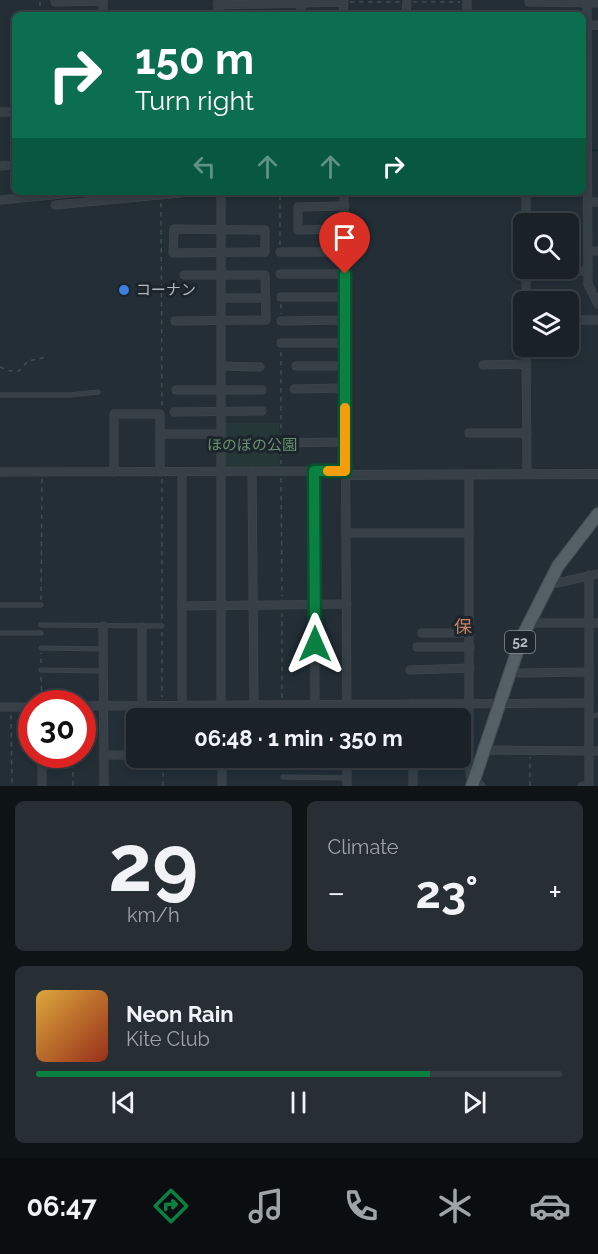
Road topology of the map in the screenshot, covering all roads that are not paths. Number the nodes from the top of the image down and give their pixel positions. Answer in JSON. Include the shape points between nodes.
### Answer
{"nodes":[{"id":1,"x":55,"y":0,"type":"edge"},
{"id":2,"x":103,"y":1,"type":"edge"},
{"id":3,"x":344,"y":1,"type":"edge"},
{"id":4,"x":218,"y":2,"type":"edge"},
{"id":5,"x":406,"y":2,"type":"dead end"},
{"id":6,"x":529,"y":2,"type":"dead end"},
{"id":7,"x":587,"y":2,"type":"edge"},
{"id":8,"x":301,"y":3,"type":"junction"},
{"id":9,"x":598,"y":3,"type":"edge"},
{"id":10,"x":301,"y":12,"type":"edge"},
{"id":11,"x":406,"y":12,"type":"edge"},
{"id":12,"x":598,"y":48,"type":"edge"},
{"id":13,"x":586,"y":49,"type":"edge"},
{"id":14,"x":586,"y":94,"type":"edge"},
{"id":15,"x":598,"y":94,"type":"edge"},
{"id":16,"x":586,"y":116,"type":"edge"},
{"id":17,"x":598,"y":117,"type":"edge"},
{"id":18,"x":598,"y":142,"type":"edge"},
{"id":19,"x":586,"y":143,"type":"edge"},
{"id":20,"x":598,"y":155,"type":"edge"},
{"id":21,"x":586,"y":156,"type":"edge"},
{"id":22,"x":586,"y":183,"type":"edge"},
{"id":23,"x":41,"y":195,"type":"edge"},
{"id":24,"x":161,"y":195,"type":"edge"},
{"id":25,"x":221,"y":195,"type":"edge"},
{"id":26,"x":344,"y":195,"type":"edge"},
{"id":27,"x":526,"y":195,"type":"edge"},
{"id":28,"x":0,"y":200,"type":"edge"},
{"id":29,"x":588,"y":202,"type":"junction"},
{"id":30,"x":598,"y":202,"type":"edge"},
{"id":31,"x":55,"y":206,"type":"dead end"},
{"id":32,"x":345,"y":206,"type":"junction"},
{"id":33,"x":526,"y":213,"type":"edge"},
{"id":34,"x":345,"y":229,"type":"junction"},
{"id":35,"x":221,"y":230,"type":"junction"},
{"id":36,"x":588,"y":251,"type":"junction"},
{"id":37,"x":598,"y":251,"type":"edge"},
{"id":38,"x":280,"y":252,"type":"road end"},
{"id":39,"x":345,"y":252,"type":"junction"},
{"id":40,"x":221,"y":253,"type":"junction"},
{"id":41,"x":579,"y":271,"type":"edge"},
{"id":42,"x":588,"y":271,"type":"junction"},
{"id":43,"x":280,"y":274,"type":"dead end"},
{"id":44,"x":345,"y":274,"type":"junction"},
{"id":45,"x":183,"y":275,"type":"dead end"},
{"id":46,"x":221,"y":275,"type":"junction"},
{"id":47,"x":281,"y":297,"type":"road end"},
{"id":48,"x":344,"y":297,"type":"junction"},
{"id":49,"x":222,"y":298,"type":"junction"},
{"id":50,"x":266,"y":298,"type":"junction"},
{"id":51,"x":598,"y":304,"type":"edge"},
{"id":52,"x":221,"y":320,"type":"junction"},
{"id":53,"x":345,"y":320,"type":"junction"},
{"id":54,"x":579,"y":320,"type":"edge"},
{"id":55,"x":598,"y":320,"type":"edge"},
{"id":56,"x":175,"y":321,"type":"dead end"},
{"id":57,"x":281,"y":321,"type":"road end"},
{"id":58,"x":281,"y":343,"type":"road end"},
{"id":59,"x":345,"y":343,"type":"junction"},
{"id":60,"x":526,"y":357,"type":"edge"},
{"id":61,"x":526,"y":364,"type":"junction"},
{"id":62,"x":483,"y":365,"type":"dead end"},
{"id":63,"x":221,"y":366,"type":"junction"},
{"id":64,"x":296,"y":366,"type":"dead end"},
{"id":65,"x":345,"y":366,"type":"junction"},
{"id":66,"x":260,"y":368,"type":"dead end"},
{"id":67,"x":345,"y":388,"type":"junction"},
{"id":68,"x":221,"y":389,"type":"junction"},
{"id":69,"x":294,"y":389,"type":"dead end"},
{"id":70,"x":176,"y":390,"type":"dead end"},
{"id":71,"x":262,"y":390,"type":"dead end"},
{"id":72,"x":98,"y":392,"type":"dead end"},
{"id":73,"x":0,"y":395,"type":"edge"},
{"id":74,"x":221,"y":411,"type":"junction"},
{"id":75,"x":262,"y":411,"type":"dead end"},
{"id":76,"x":174,"y":412,"type":"dead end"},
{"id":77,"x":469,"y":433,"type":"dead end"},
{"id":78,"x":527,"y":433,"type":"junction"},
{"id":79,"x":221,"y":434,"type":"junction"},
{"id":80,"x":160,"y":435,"type":"junction"},
{"id":81,"x":344,"y":442,"type":"junction"},
{"id":82,"x":281,"y":443,"type":"road end"},
{"id":83,"x":222,"y":471,"type":"junction"},
{"id":84,"x":252,"y":471,"type":"junction"},
{"id":85,"x":314,"y":471,"type":"junction"},
{"id":86,"x":0,"y":472,"type":"edge"},
{"id":87,"x":114,"y":472,"type":"junction"},
{"id":88,"x":160,"y":472,"type":"junction"},
{"id":89,"x":182,"y":472,"type":"junction"},
{"id":90,"x":345,"y":473,"type":"junction"},
{"id":91,"x":469,"y":474,"type":"junction"},
{"id":92,"x":527,"y":474,"type":"junction"},
{"id":93,"x":598,"y":474,"type":"edge"},
{"id":94,"x":598,"y":513,"type":"edge"},
{"id":95,"x":346,"y":533,"type":"junction"},
{"id":96,"x":469,"y":533,"type":"junction"},
{"id":97,"x":598,"y":574,"type":"edge"},
{"id":98,"x":589,"y":575,"type":"junction"},
{"id":99,"x":549,"y":582,"type":"junction"},
{"id":100,"x":315,"y":604,"type":"junction"},
{"id":101,"x":347,"y":604,"type":"junction"},
{"id":102,"x":0,"y":605,"type":"edge"},
{"id":103,"x":41,"y":605,"type":"road end"},
{"id":104,"x":252,"y":605,"type":"junction"},
{"id":105,"x":182,"y":606,"type":"junction"},
{"id":106,"x":221,"y":606,"type":"junction"},
{"id":107,"x":528,"y":623,"type":"junction"},
{"id":108,"x":589,"y":623,"type":"junction"},
{"id":109,"x":598,"y":623,"type":"edge"},
{"id":110,"x":41,"y":625,"type":"dead end"},
{"id":111,"x":103,"y":626,"type":"junction"},
{"id":112,"x":142,"y":627,"type":"junction"},
{"id":113,"x":162,"y":627,"type":"road end"},
{"id":114,"x":0,"y":633,"type":"edge"},
{"id":115,"x":41,"y":633,"type":"dead end"},
{"id":116,"x":422,"y":633,"type":"dead end"},
{"id":117,"x":470,"y":633,"type":"junction"},
{"id":118,"x":589,"y":645,"type":"junction"},
{"id":119,"x":598,"y":645,"type":"edge"},
{"id":120,"x":417,"y":647,"type":"dead end"},
{"id":121,"x":470,"y":647,"type":"junction"},
{"id":122,"x":41,"y":648,"type":"road end"},
{"id":123,"x":103,"y":648,"type":"junction"},
{"id":124,"x":470,"y":668,"type":"junction"},
{"id":125,"x":510,"y":669,"type":"junction"},
{"id":126,"x":41,"y":670,"type":"road end"},
{"id":127,"x":410,"y":670,"type":"dead end"},
{"id":128,"x":104,"y":671,"type":"junction"},
{"id":129,"x":589,"y":672,"type":"junction"},
{"id":130,"x":589,"y":692,"type":"junction"},
{"id":131,"x":598,"y":692,"type":"edge"},
{"id":132,"x":499,"y":703,"type":"junction"},
{"id":133,"x":589,"y":703,"type":"junction"},
{"id":134,"x":221,"y":704,"type":"junction"},
{"id":135,"x":254,"y":704,"type":"junction"},
{"id":136,"x":315,"y":704,"type":"junction"},
{"id":137,"x":347,"y":704,"type":"junction"},
{"id":138,"x":412,"y":704,"type":"junction"},
{"id":139,"x":470,"y":704,"type":"junction"},
{"id":140,"x":142,"y":705,"type":"junction"},
{"id":141,"x":182,"y":705,"type":"junction"},
{"id":142,"x":96,"y":706,"type":"edge"},
{"id":143,"x":104,"y":706,"type":"junction"},
{"id":144,"x":0,"y":707,"type":"edge"},
{"id":145,"x":18,"y":707,"type":"edge"},
{"id":146,"x":221,"y":708,"type":"edge"},
{"id":147,"x":347,"y":708,"type":"edge"},
{"id":148,"x":412,"y":708,"type":"edge"},
{"id":149,"x":598,"y":715,"type":"edge"},
{"id":150,"x":589,"y":716,"type":"junction"},
{"id":151,"x":484,"y":750,"type":"junction"},
{"id":152,"x":594,"y":751,"type":"edge"},
{"id":153,"x":104,"y":755,"type":"junction"},
{"id":154,"x":126,"y":755,"type":"edge"},
{"id":155,"x":42,"y":768,"type":"edge"},
{"id":156,"x":222,"y":768,"type":"edge"},
{"id":157,"x":413,"y":768,"type":"edge"},
{"id":158,"x":283,"y":777,"type":"dead end"},
{"id":159,"x":347,"y":782,"type":"edge"},
{"id":160,"x":476,"y":785,"type":"edge"},
{"id":161,"x":42,"y":786,"type":"edge"},
{"id":162,"x":104,"y":786,"type":"edge"},
{"id":163,"x":222,"y":786,"type":"edge"},
{"id":164,"x":413,"y":786,"type":"edge"},
{"id":165,"x":582,"y":786,"type":"edge"}],
"edges":[{"from":1,"to":2,"type":"street"},
{"from":3,"to":8,"type":"street"},
{"from":4,"to":8,"type":"street"},
{"from":5,"to":11,"type":"street"},
{"from":6,"to":7,"type":"street"},
{"from":7,"to":9,"type":"street"},
{"from":8,"to":10,"type":"street"},
{"from":12,"to":13,"type":"street"},
{"from":14,"to":15,"type":"street"},
{"from":14,"to":16,"type":"street"},
{"from":16,"to":17,"type":"street"},
{"from":16,"to":19,"type":"street"},
{"from":18,"to":19,"type":"street"},
{"from":19,"to":21,"type":"street"},
{"from":20,"to":21,"type":"street"},
{"from":21,"to":22,"type":"street"},
{"from":22,"to":29,"type":"street"},
{"from":23,"to":28,"type":"street"},
{"from":24,"to":31,"type":"street"},
{"from":25,"to":35,"type":"street"},
{"from":26,"to":32,"type":"street"},
{"from":27,"to":33,"type":"street"},
{"from":29,"to":30,"type":"street"},
{"from":29,"to":36,"type":"street"},
{"from":32,"to":34,"type":"street"},
{"from":32,"to":34,"type":"street","via":[[298,207],[298,230]]},
{"from":34,"to":39,"type":"street"},
{"from":35,"to":40,"type":"street"},
{"from":35,"to":40,"type":"street","via":[[265,230],[265,252]]},
{"from":35,"to":40,"type":"street","via":[[174,229],[173,253]]},
{"from":36,"to":37,"type":"street"},
{"from":36,"to":42,"type":"street"},
{"from":38,"to":39,"type":"street"},
{"from":39,"to":44,"type":"street"},
{"from":40,"to":46,"type":"street"},
{"from":41,"to":42,"type":"street"},
{"from":42,"to":51,"type":"street","via":[[588,284]]},
{"from":43,"to":44,"type":"street"},
{"from":44,"to":48,"type":"street"},
{"from":45,"to":46,"type":"street"},
{"from":46,"to":49,"type":"street"},
{"from":46,"to":50,"type":"street","via":[[265,275]]},
{"from":47,"to":48,"type":"street"},
{"from":48,"to":53,"type":"street"},
{"from":49,"to":50,"type":"street"},
{"from":49,"to":52,"type":"street"},
{"from":50,"to":52,"type":"street","via":[[266,321]]},
{"from":52,"to":56,"type":"street"},
{"from":52,"to":63,"type":"street"},
{"from":53,"to":57,"type":"street"},
{"from":53,"to":59,"type":"street"},
{"from":54,"to":55,"type":"street"},
{"from":58,"to":59,"type":"street"},
{"from":59,"to":65,"type":"street"},
{"from":60,"to":61,"type":"street"},
{"from":61,"to":62,"type":"street"},
{"from":61,"to":78,"type":"street"},
{"from":63,"to":66,"type":"street"},
{"from":63,"to":68,"type":"street"},
{"from":64,"to":65,"type":"street"},
{"from":65,"to":67,"type":"street"},
{"from":67,"to":69,"type":"street"},
{"from":67,"to":81,"type":"street"},
{"from":68,"to":70,"type":"street"},
{"from":68,"to":71,"type":"street"},
{"from":68,"to":74,"type":"street"},
{"from":72,"to":73,"type":"lane"},
{"from":74,"to":75,"type":"street"},
{"from":74,"to":76,"type":"street"},
{"from":74,"to":79,"type":"street"},
{"from":77,"to":78,"type":"street"},
{"from":78,"to":92,"type":"street"},
{"from":79,"to":80,"type":"street"},
{"from":79,"to":83,"type":"street"},
{"from":80,"to":87,"type":"street","via":[[160,414],[114,414]]},
{"from":80,"to":88,"type":"street"},
{"from":81,"to":82,"type":"street"},
{"from":81,"to":90,"type":"street"},
{"from":83,"to":84,"type":"street"},
{"from":83,"to":89,"type":"street"},
{"from":83,"to":106,"type":"street"},
{"from":84,"to":85,"type":"street"},
{"from":84,"to":104,"type":"street"},
{"from":85,"to":90,"type":"street"},
{"from":85,"to":100,"type":"street"},
{"from":86,"to":87,"type":"street"},
{"from":87,"to":88,"type":"street"},
{"from":88,"to":89,"type":"street"},
{"from":89,"to":105,"type":"street"},
{"from":90,"to":91,"type":"street"},
{"from":90,"to":95,"type":"street"},
{"from":91,"to":92,"type":"street"},
{"from":91,"to":96,"type":"street"},
{"from":92,"to":93,"type":"street"},
{"from":94,"to":99,"type":"main road","number":"52"},
{"from":95,"to":96,"type":"street"},
{"from":95,"to":101,"type":"street"},
{"from":96,"to":117,"type":"street"},
{"from":97,"to":98,"type":"street"},
{"from":98,"to":99,"type":"street"},
{"from":98,"to":108,"type":"street"},
{"from":99,"to":107,"type":"main road","number":"52"},
{"from":100,"to":101,"type":"street"},
{"from":100,"to":104,"type":"street"},
{"from":100,"to":136,"type":"street"},
{"from":101,"to":137,"type":"street"},
{"from":102,"to":103,"type":"lane"},
{"from":104,"to":106,"type":"street"},
{"from":104,"to":135,"type":"street"},
{"from":105,"to":106,"type":"street"},
{"from":105,"to":141,"type":"street"},
{"from":106,"to":134,"type":"street"},
{"from":107,"to":108,"type":"street"},
{"from":107,"to":125,"type":"main road","number":"52"},
{"from":108,"to":109,"type":"street"},
{"from":108,"to":118,"type":"street"},
{"from":110,"to":111,"type":"lane"},
{"from":111,"to":112,"type":"lane"},
{"from":111,"to":123,"type":"street"},
{"from":112,"to":113,"type":"lane"},
{"from":112,"to":140,"type":"street"},
{"from":114,"to":115,"type":"lane"},
{"from":116,"to":117,"type":"street"},
{"from":117,"to":121,"type":"street"},
{"from":118,"to":119,"type":"street"},
{"from":118,"to":129,"type":"street"},
{"from":120,"to":121,"type":"street"},
{"from":121,"to":124,"type":"street"},
{"from":122,"to":123,"type":"lane"},
{"from":123,"to":128,"type":"street"},
{"from":124,"to":127,"type":"street"},
{"from":124,"to":139,"type":"street"},
{"from":125,"to":129,"type":"street","via":[[519,673]]},
{"from":125,"to":132,"type":"main road","number":"52"},
{"from":126,"to":128,"type":"lane"},
{"from":128,"to":143,"type":"street"},
{"from":129,"to":130,"type":"street"},
{"from":130,"to":131,"type":"lane"},
{"from":130,"to":133,"type":"street"},
{"from":132,"to":133,"type":"street"},
{"from":132,"to":139,"type":"street"},
{"from":132,"to":151,"type":"main road","number":"52"},
{"from":133,"to":150,"type":"street"},
{"from":134,"to":135,"type":"street"},
{"from":134,"to":141,"type":"street"},
{"from":134,"to":146,"type":"street"},
{"from":135,"to":136,"type":"street"},
{"from":136,"to":137,"type":"street"},
{"from":137,"to":138,"type":"street"},
{"from":137,"to":147,"type":"street"},
{"from":138,"to":139,"type":"street"},
{"from":138,"to":148,"type":"street"},
{"from":139,"to":160,"type":"street","via":[[469,767]]},
{"from":140,"to":141,"type":"street"},
{"from":140,"to":143,"type":"street"},
{"from":142,"to":143,"type":"street"},
{"from":143,"to":153,"type":"street"},
{"from":144,"to":145,"type":"street"},
{"from":149,"to":150,"type":"lane"},
{"from":150,"to":152,"type":"street"},
{"from":151,"to":152,"type":"street"},
{"from":151,"to":160,"type":"main road","number":"52"},
{"from":152,"to":165,"type":"street","via":[[589,786]]},
{"from":153,"to":154,"type":"street"},
{"from":153,"to":162,"type":"street"},
{"from":155,"to":161,"type":"street"},
{"from":156,"to":163,"type":"street"},
{"from":157,"to":164,"type":"street"},
{"from":158,"to":159,"type":"lane"}]}
